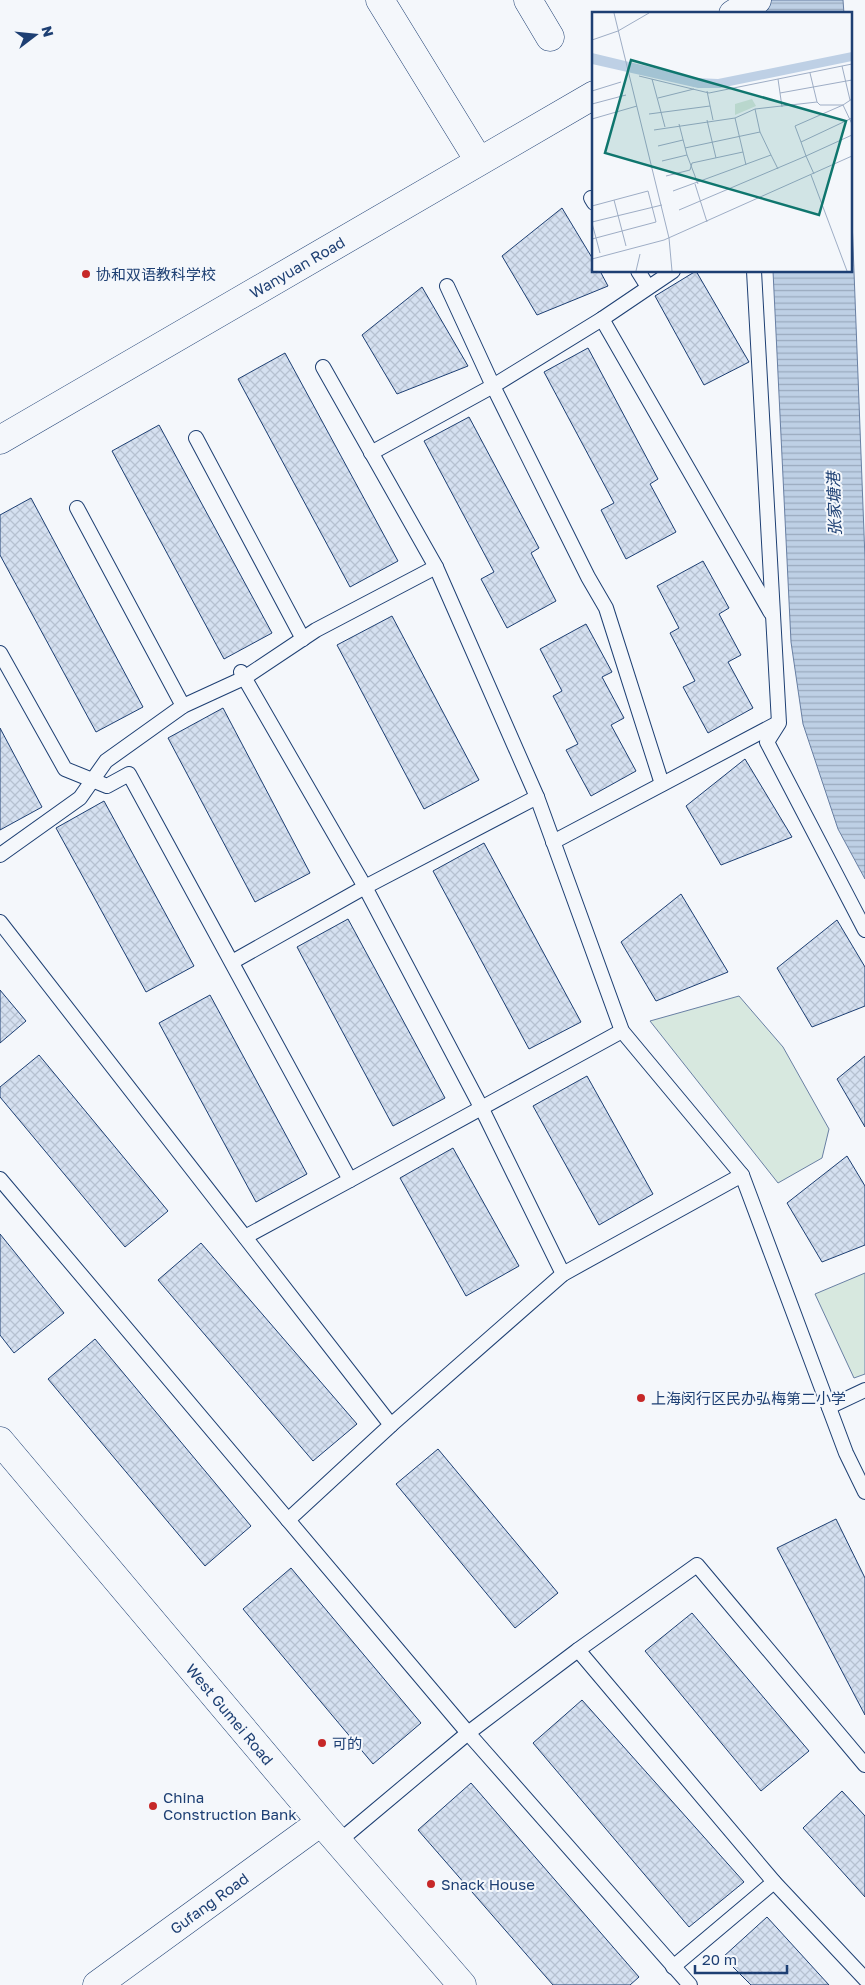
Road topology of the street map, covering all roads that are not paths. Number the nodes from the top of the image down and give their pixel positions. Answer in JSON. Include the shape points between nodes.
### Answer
{"nodes":[{"id":1,"x":380,"y":0,"type":"edge"},
{"id":2,"x":528,"y":0,"type":"edge"},
{"id":3,"x":550,"y":37,"type":"dead end"},
{"id":4,"x":592,"y":95,"type":"edge"},
{"id":5,"x":479,"y":162,"type":"junction"},
{"id":6,"x":639,"y":272,"type":"edge"},
{"id":7,"x":671,"y":272,"type":"edge"},
{"id":8,"x":754,"y":272,"type":"edge"},
{"id":9,"x":447,"y":286,"type":"dead end"},
{"id":10,"x":648,"y":287,"type":"junction"},
{"id":11,"x":602,"y":319,"type":"junction"},
{"id":12,"x":323,"y":367,"type":"dead end"},
{"id":13,"x":493,"y":386,"type":"junction"},
{"id":14,"x":196,"y":438,"type":"dead end"},
{"id":15,"x":0,"y":440,"type":"edge"},
{"id":16,"x":371,"y":454,"type":"junction"},
{"id":17,"x":77,"y":508,"type":"dead end"},
{"id":18,"x":436,"y":567,"type":"junction"},
{"id":19,"x":773,"y":615,"type":"junction"},
{"id":20,"x":303,"y":639,"type":"junction"},
{"id":21,"x":0,"y":653,"type":"edge"},
{"id":22,"x":243,"y":675,"type":"junction"},
{"id":23,"x":183,"y":706,"type":"junction"},
{"id":24,"x":779,"y":723,"type":"junction"},
{"id":25,"x":92,"y":780,"type":"junction"},
{"id":26,"x":662,"y":784,"type":"junction"},
{"id":27,"x":537,"y":797,"type":"junction"},
{"id":28,"x":553,"y":842,"type":"junction"},
{"id":29,"x":0,"y":855,"type":"edge"},
{"id":30,"x":365,"y":887,"type":"junction"},
{"id":31,"x":0,"y":922,"type":"edge"},
{"id":32,"x":865,"y":930,"type":"edge"},
{"id":33,"x":232,"y":962,"type":"junction"},
{"id":34,"x":622,"y":1031,"type":"junction"},
{"id":35,"x":482,"y":1109,"type":"junction"},
{"id":36,"x":742,"y":1176,"type":"junction"},
{"id":37,"x":0,"y":1179,"type":"edge"},
{"id":38,"x":350,"y":1180,"type":"junction"},
{"id":39,"x":245,"y":1237,"type":"junction"},
{"id":40,"x":563,"y":1274,"type":"junction"},
{"id":41,"x":865,"y":1390,"type":"edge"},
{"id":42,"x":829,"y":1407,"type":"junction"},
{"id":43,"x":391,"y":1425,"type":"junction"},
{"id":44,"x":0,"y":1441,"type":"edge"},
{"id":45,"x":865,"y":1492,"type":"edge"},
{"id":46,"x":288,"y":1520,"type":"junction"},
{"id":47,"x":578,"y":1650,"type":"junction"},
{"id":48,"x":468,"y":1733,"type":"junction"},
{"id":49,"x":865,"y":1765,"type":"edge"},
{"id":50,"x":321,"y":1822,"type":"junction"},
{"id":51,"x":338,"y":1842,"type":"junction"},
{"id":52,"x":774,"y":1882,"type":"junction"},
{"id":53,"x":673,"y":1967,"type":"junction"},
{"id":54,"x":865,"y":1979,"type":"edge"},
{"id":55,"x":97,"y":1985,"type":"edge"},
{"id":56,"x":462,"y":1985,"type":"edge"},
{"id":57,"x":690,"y":1985,"type":"edge"}],
"edges":[{"from":1,"to":5,"type":"street"},
{"from":2,"to":3,"type":"street"},
{"from":4,"to":5,"type":"street","name":"Wanyuan Road"},
{"from":5,"to":15,"type":"street","name":"Wanyuan Road"},
{"from":6,"to":10,"type":"lane"},
{"from":7,"to":10,"type":"lane"},
{"from":8,"to":19,"type":"lane"},
{"from":9,"to":13,"type":"lane"},
{"from":10,"to":11,"type":"lane"},
{"from":11,"to":13,"type":"lane"},
{"from":11,"to":19,"type":"lane"},
{"from":12,"to":16,"type":"lane"},
{"from":13,"to":16,"type":"lane"},
{"from":13,"to":26,"type":"lane","via":[[606,608]]},
{"from":14,"to":20,"type":"lane"},
{"from":16,"to":18,"type":"lane"},
{"from":17,"to":23,"type":"lane"},
{"from":18,"to":20,"type":"lane"},
{"from":18,"to":27,"type":"lane"},
{"from":19,"to":24,"type":"lane"},
{"from":20,"to":22,"type":"lane"},
{"from":21,"to":25,"type":"lane","via":[[65,769]]},
{"from":22,"to":23,"type":"lane"},
{"from":22,"to":30,"type":"lane"},
{"from":23,"to":25,"type":"lane","via":[[106,760]]},
{"from":24,"to":26,"type":"lane"},
{"from":24,"to":32,"type":"lane","via":[[768,742]]},
{"from":25,"to":29,"type":"lane","via":[[80,798]]},
{"from":25,"to":33,"type":"lane","via":[[107,786],[128,774]]},
{"from":26,"to":28,"type":"lane"},
{"from":27,"to":28,"type":"lane"},
{"from":27,"to":30,"type":"lane"},
{"from":28,"to":34,"type":"lane"},
{"from":30,"to":33,"type":"lane"},
{"from":30,"to":35,"type":"lane"},
{"from":31,"to":39,"type":"lane"},
{"from":33,"to":38,"type":"lane"},
{"from":34,"to":35,"type":"lane"},
{"from":34,"to":36,"type":"lane"},
{"from":35,"to":38,"type":"lane"},
{"from":35,"to":40,"type":"lane"},
{"from":36,"to":40,"type":"lane"},
{"from":36,"to":42,"type":"lane"},
{"from":37,"to":46,"type":"lane"},
{"from":38,"to":39,"type":"lane"},
{"from":39,"to":43,"type":"lane"},
{"from":40,"to":43,"type":"lane"},
{"from":41,"to":42,"type":"lane"},
{"from":42,"to":45,"type":"lane"},
{"from":43,"to":46,"type":"lane"},
{"from":44,"to":50,"type":"street","name":"West Gumei Road"},
{"from":46,"to":48,"type":"lane"},
{"from":47,"to":48,"type":"lane"},
{"from":47,"to":49,"type":"lane","via":[[697,1565]]},
{"from":47,"to":52,"type":"lane"},
{"from":48,"to":51,"type":"lane"},
{"from":48,"to":53,"type":"lane"},
{"from":50,"to":51,"type":"street","name":"West Gumei Road"},
{"from":50,"to":55,"type":"street","name":"Gufang Road"},
{"from":51,"to":56,"type":"street","name":"West Gumei Road"},
{"from":52,"to":53,"type":"lane"},
{"from":52,"to":54,"type":"lane"},
{"from":53,"to":57,"type":"lane"}]}
